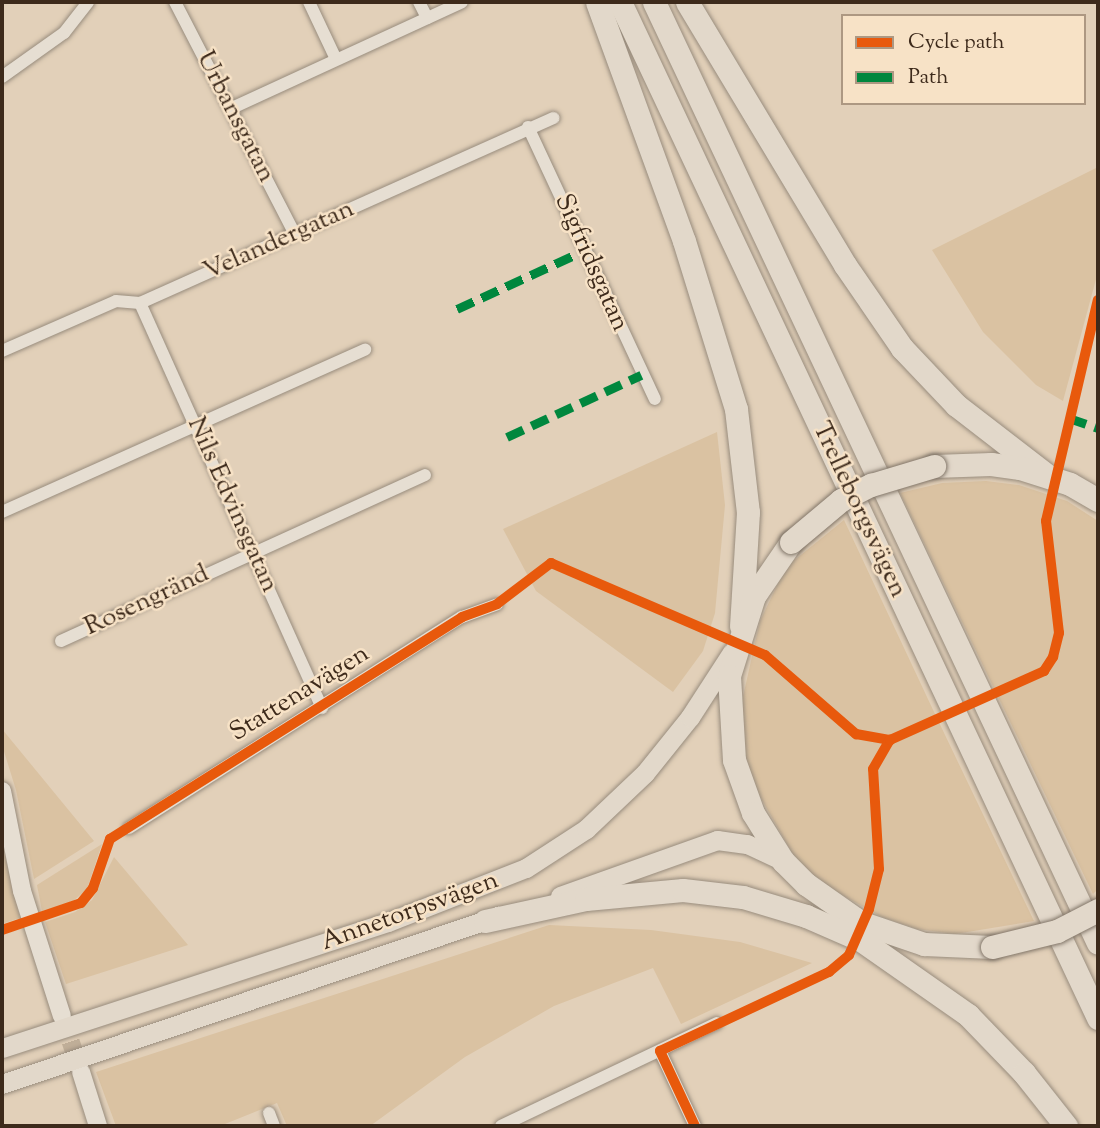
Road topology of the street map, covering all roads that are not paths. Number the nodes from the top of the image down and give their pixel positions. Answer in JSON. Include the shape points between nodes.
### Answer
{"nodes":[{"id":1,"x":88,"y":2,"type":"edge"},
{"id":2,"x":175,"y":2,"type":"edge"},
{"id":3,"x":309,"y":2,"type":"edge"},
{"id":4,"x":419,"y":2,"type":"edge"},
{"id":5,"x":462,"y":2,"type":"edge"},
{"id":6,"x":597,"y":2,"type":"edge"},
{"id":7,"x":620,"y":2,"type":"edge"},
{"id":8,"x":654,"y":2,"type":"edge"},
{"id":9,"x":687,"y":2,"type":"edge"},
{"id":10,"x":427,"y":18,"type":"junction"},
{"id":11,"x":336,"y":59,"type":"junction"},
{"id":12,"x":2,"y":77,"type":"edge"},
{"id":13,"x":232,"y":108,"type":"junction"},
{"id":14,"x":553,"y":118,"type":"dead end"},
{"id":15,"x":528,"y":127,"type":"junction"},
{"id":16,"x":294,"y":233,"type":"junction"},
{"id":17,"x":140,"y":303,"type":"junction"},
{"id":18,"x":365,"y":350,"type":"dead end"},
{"id":19,"x":2,"y":351,"type":"edge"},
{"id":20,"x":655,"y":399,"type":"dead end"},
{"id":21,"x":196,"y":426,"type":"junction"},
{"id":22,"x":425,"y":475,"type":"dead end"},
{"id":23,"x":1048,"y":476,"type":"junction"},
{"id":24,"x":1097,"y":498,"type":"edge"},
{"id":25,"x":2,"y":512,"type":"edge"},
{"id":26,"x":253,"y":552,"type":"junction"},
{"id":27,"x":497,"y":604,"type":"dead end"},
{"id":28,"x":741,"y":626,"type":"junction"},
{"id":29,"x":61,"y":641,"type":"dead end"},
{"id":30,"x":734,"y":648,"type":"junction"},
{"id":31,"x":323,"y":708,"type":"junction"},
{"id":32,"x":2,"y":792,"type":"edge"},
{"id":33,"x":129,"y":828,"type":"dead end"},
{"id":34,"x":783,"y":861,"type":"junction"},
{"id":35,"x":1098,"y":910,"type":"edge"},
{"id":36,"x":485,"y":921,"type":"junction"},
{"id":37,"x":890,"y":934,"type":"junction"},
{"id":38,"x":1098,"y":943,"type":"edge"},
{"id":39,"x":62,"y":1016,"type":"tunnel mouth"},
{"id":40,"x":1098,"y":1018,"type":"edge"},
{"id":41,"x":717,"y":1023,"type":"dead end"},
{"id":42,"x":2,"y":1048,"type":"edge"},
{"id":43,"x":660,"y":1051,"type":"junction"},
{"id":44,"x":81,"y":1072,"type":"tunnel mouth"},
{"id":45,"x":2,"y":1084,"type":"edge"},
{"id":46,"x":269,"y":1113,"type":"dead end"},
{"id":47,"x":98,"y":1126,"type":"edge"},
{"id":48,"x":274,"y":1126,"type":"edge"},
{"id":49,"x":501,"y":1126,"type":"edge"},
{"id":50,"x":695,"y":1126,"type":"edge"},
{"id":51,"x":1066,"y":1126,"type":"edge"},
{"id":52,"x":1079,"y":1126,"type":"edge"}],
"edges":[{"from":1,"to":12,"type":"street","via":[[64,33]]},
{"from":2,"to":13,"type":"street","name":"Urbansgatan"},
{"from":3,"to":11,"type":"street"},
{"from":4,"to":10,"type":"street"},
{"from":5,"to":10,"type":"street"},
{"from":6,"to":28,"type":"highway","via":[[707,309],[736,409],[748,512]]},
{"from":7,"to":40,"type":"highway","name":"Trelleborgsvägen"},
{"from":8,"to":38,"type":"highway","name":"Trelleborgsvägen"},
{"from":9,"to":23,"type":"highway","via":[[845,265],[902,348],[956,405]]},
{"from":10,"to":11,"type":"street"},
{"from":11,"to":13,"type":"street"},
{"from":13,"to":16,"type":"street","name":"Urbansgatan"},
{"from":14,"to":15,"type":"street","name":"Velandergatan"},
{"from":15,"to":16,"type":"street","name":"Velandergatan"},
{"from":15,"to":20,"type":"street","name":"Sigfridsgatan"},
{"from":16,"to":17,"type":"street","name":"Velandergatan"},
{"from":17,"to":19,"type":"street","name":"Velandergatan","via":[[116,301]]},
{"from":17,"to":21,"type":"street","name":"Nils Edvinsgatan"},
{"from":18,"to":21,"type":"street"},
{"from":21,"to":25,"type":"street"},
{"from":21,"to":26,"type":"street","name":"Nils Edvinsgatan"},
{"from":22,"to":26,"type":"street","name":"Rosengränd"},
{"from":23,"to":24,"type":"highway"},
{"from":23,"to":28,"type":"highway","bridge":true,"via":[[991,464],[934,466],[902,473],[841,500],[791,542],[770,568]]},
{"from":26,"to":29,"type":"street","name":"Rosengränd"},
{"from":26,"to":31,"type":"street","name":"Nils Edvinsgatan"},
{"from":27,"to":31,"type":"street","name":"Stattenavägen","via":[[462,617]]},
{"from":28,"to":30,"type":"highway"},
{"from":30,"to":34,"type":"highway","via":[[727,704],[734,760],[753,813]]},
{"from":30,"to":42,"type":"main road","name":"Annetorpsvägen","via":[[690,717],[645,773],[586,829],[526,868],[388,922]]},
{"from":31,"to":33,"type":"street","name":"Stattenavägen"},
{"from":32,"to":39,"type":"street","via":[[22,891]]},
{"from":34,"to":36,"type":"main road","name":"Annetorpsvägen","via":[[747,844],[717,840]]},
{"from":34,"to":37,"type":"highway","via":[[832,905]]},
{"from":35,"to":37,"type":"highway","bridge":true,"via":[[1057,931],[992,947],[924,944]]},
{"from":36,"to":45,"type":"main road","name":"Annetorpsvägen"},
{"from":36,"to":51,"type":"highway","via":[[586,899],[655,890],[743,897],[806,916],[861,940],[968,1015],[1024,1073]]},
{"from":37,"to":52,"type":"highway","via":[[992,1019],[1038,1070]]},
{"from":41,"to":43,"type":"street"},
{"from":43,"to":49,"type":"street"},
{"from":43,"to":50,"type":"street"},
{"from":44,"to":47,"type":"street"},
{"from":46,"to":48,"type":"street"}]}
